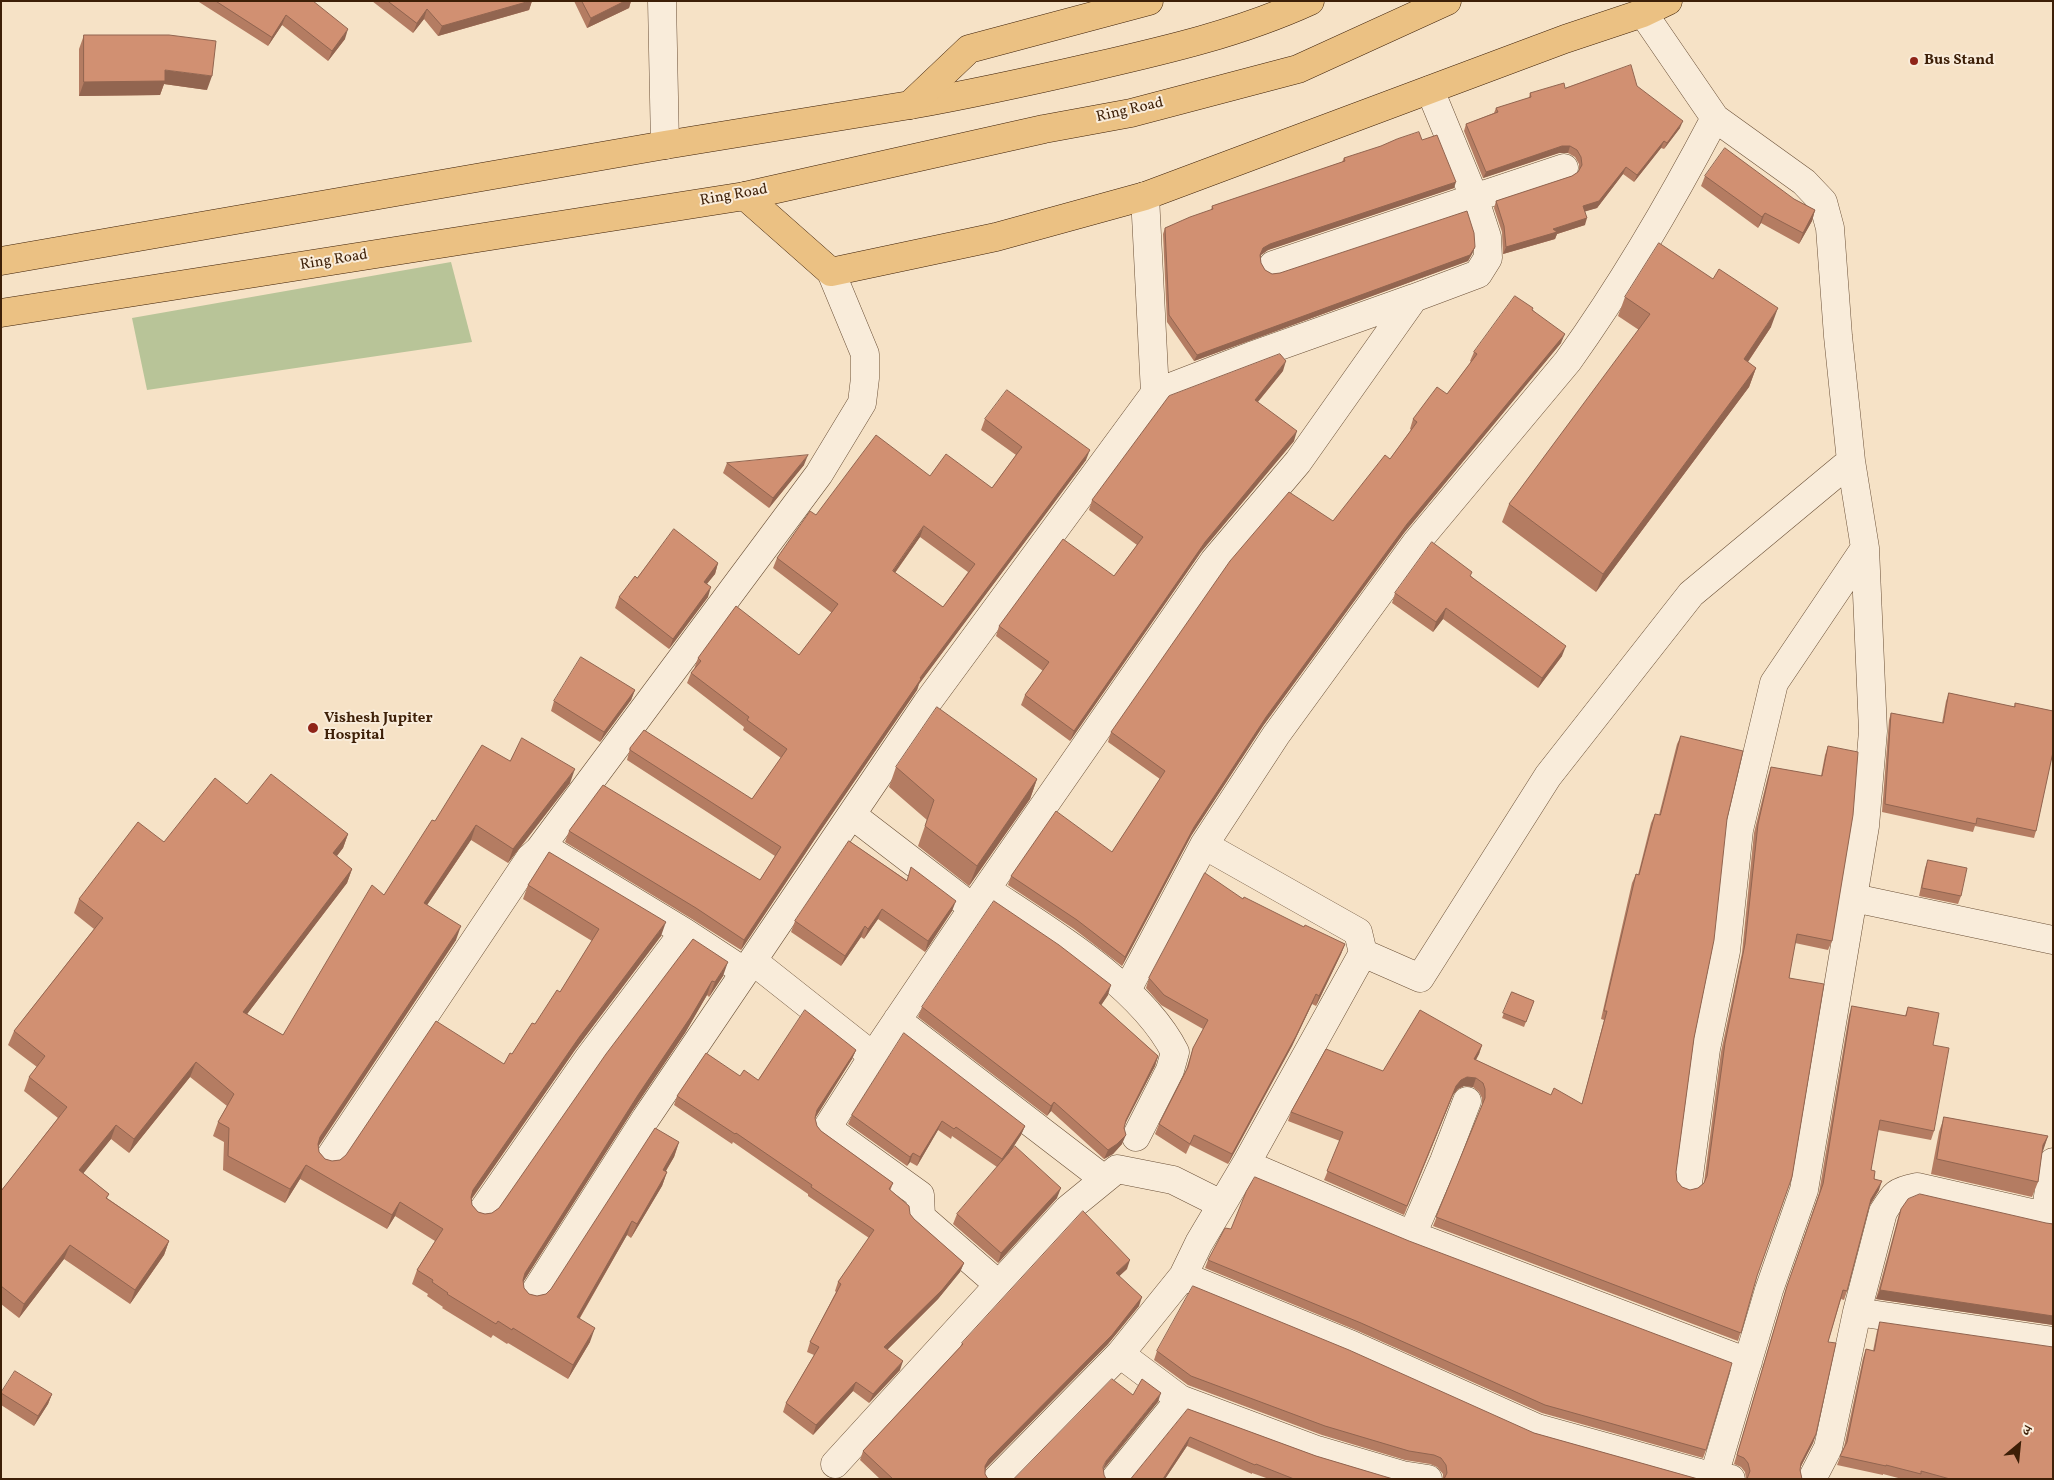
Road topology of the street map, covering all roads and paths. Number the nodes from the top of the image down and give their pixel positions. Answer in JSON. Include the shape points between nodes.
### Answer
{"nodes":[{"id":1,"x":662,"y":1,"type":"edge"},
{"id":2,"x":1149,"y":1,"type":"edge"},
{"id":3,"x":1310,"y":1,"type":"edge"},
{"id":4,"x":1447,"y":1,"type":"edge"},
{"id":5,"x":1668,"y":1,"type":"edge"},
{"id":6,"x":1643,"y":13,"type":"junction"},
{"id":7,"x":1430,"y":90,"type":"junction"},
{"id":8,"x":910,"y":104,"type":"junction"},
{"id":9,"x":1715,"y":118,"type":"junction"},
{"id":10,"x":665,"y":145,"type":"junction"},
{"id":11,"x":1564,"y":168,"type":"dead end"},
{"id":12,"x":744,"y":196,"type":"junction"},
{"id":13,"x":1144,"y":196,"type":"junction"},
{"id":14,"x":1474,"y":197,"type":"junction"},
{"id":15,"x":1,"y":261,"type":"edge"},
{"id":16,"x":1273,"y":265,"type":"dead end"},
{"id":17,"x":831,"y":272,"type":"junction"},
{"id":18,"x":1414,"y":298,"type":"junction"},
{"id":19,"x":1,"y":313,"type":"edge"},
{"id":20,"x":1155,"y":393,"type":"junction"},
{"id":21,"x":1851,"y":461,"type":"junction"},
{"id":22,"x":1864,"y":548,"type":"junction"},
{"id":23,"x":852,"y":815,"type":"junction"},
{"id":24,"x":1204,"y":844,"type":"junction"},
{"id":25,"x":539,"y":850,"type":"junction"},
{"id":26,"x":1854,"y":898,"type":"junction"},
{"id":27,"x":980,"y":899,"type":"junction"},
{"id":28,"x":684,"y":932,"type":"junction"},
{"id":29,"x":2053,"y":940,"type":"edge"},
{"id":30,"x":1363,"y":952,"type":"junction"},
{"id":31,"x":749,"y":967,"type":"junction"},
{"id":32,"x":1126,"y":990,"type":"junction"},
{"id":33,"x":897,"y":1020,"type":"junction"},
{"id":34,"x":873,"y":1056,"type":"junction"},
{"id":35,"x":1468,"y":1101,"type":"dead end"},
{"id":36,"x":1136,"y":1137,"type":"dead end"},
{"id":37,"x":328,"y":1160,"type":"edge"},
{"id":38,"x":2053,"y":1162,"type":"edge"},
{"id":39,"x":1246,"y":1164,"type":"junction"},
{"id":40,"x":1104,"y":1179,"type":"junction"},
{"id":41,"x":1688,"y":1183,"type":"dead end"},
{"id":42,"x":1221,"y":1204,"type":"junction"},
{"id":43,"x":481,"y":1213,"type":"edge"},
{"id":44,"x":2049,"y":1218,"type":"edge"},
{"id":45,"x":1412,"y":1235,"type":"junction"},
{"id":46,"x":1183,"y":1276,"type":"junction"},
{"id":47,"x":998,"y":1286,"type":"junction"},
{"id":48,"x":533,"y":1295,"type":"edge"},
{"id":49,"x":1857,"y":1312,"type":"junction"},
{"id":50,"x":2053,"y":1340,"type":"edge"},
{"id":51,"x":1120,"y":1354,"type":"junction"},
{"id":52,"x":1748,"y":1362,"type":"junction"},
{"id":53,"x":1180,"y":1399,"type":"junction"},
{"id":54,"x":835,"y":1464,"type":"dead end"},
{"id":55,"x":1720,"y":1478,"type":"edge"},
{"id":56,"x":997,"y":1479,"type":"edge"},
{"id":57,"x":1115,"y":1479,"type":"edge"},
{"id":58,"x":1428,"y":1479,"type":"edge"},
{"id":59,"x":1812,"y":1479,"type":"edge"}],
"edges":[{"from":1,"to":10,"type":"street"},
{"from":2,"to":8,"type":"main road","via":[[969,50]]},
{"from":3,"to":8,"type":"main road","via":[[1178,48],[980,93]]},
{"from":4,"to":12,"type":"main road","name":"Ring Road","via":[[1298,69],[1132,113],[1044,129]]},
{"from":5,"to":6,"type":"main road"},
{"from":6,"to":7,"type":"main road"},
{"from":6,"to":9,"type":"street"},
{"from":7,"to":13,"type":"main road"},
{"from":7,"to":14,"type":"street"},
{"from":8,"to":10,"type":"main road"},
{"from":9,"to":21,"type":"street","via":[[1804,182],[1823,202],[1830,228]]},
{"from":9,"to":24,"type":"street","via":[[1674,195],[1586,337],[1416,542],[1276,735]]},
{"from":10,"to":15,"type":"main road"},
{"from":11,"to":14,"type":"street"},
{"from":12,"to":17,"type":"main road"},
{"from":12,"to":19,"type":"main road","name":"Ring Road"},
{"from":13,"to":17,"type":"main road","via":[[996,237]]},
{"from":13,"to":20,"type":"street"},
{"from":14,"to":16,"type":"street"},
{"from":14,"to":18,"type":"street","via":[[1487,237],[1488,258],[1478,274]]},
{"from":17,"to":25,"type":"street","via":[[865,354],[862,403],[819,474]]},
{"from":18,"to":20,"type":"street"},
{"from":18,"to":27,"type":"street","via":[[1298,462],[1214,561]]},
{"from":20,"to":23,"type":"street","via":[[927,703]]},
{"from":21,"to":22,"type":"street"},
{"from":21,"to":30,"type":"street","via":[[1691,594],[1548,776],[1420,978]]},
{"from":22,"to":26,"type":"street","via":[[1874,731]]},
{"from":22,"to":41,"type":"street","via":[[1774,684],[1739,830],[1726,951],[1706,1049]]},
{"from":23,"to":27,"type":"street"},
{"from":23,"to":31,"type":"street"},
{"from":24,"to":30,"type":"street","via":[[1358,932]]},
{"from":24,"to":32,"type":"street"},
{"from":25,"to":28,"type":"street","via":[[552,852]]},
{"from":25,"to":37,"type":"street","via":[[530,858]]},
{"from":26,"to":29,"type":"street"},
{"from":26,"to":52,"type":"street","via":[[1804,1190]]},
{"from":27,"to":32,"type":"street","via":[[1063,941]]},
{"from":27,"to":33,"type":"street"},
{"from":28,"to":31,"type":"street"},
{"from":28,"to":43,"type":"street","via":[[588,1059]]},
{"from":30,"to":39,"type":"street"},
{"from":31,"to":34,"type":"street"},
{"from":31,"to":48,"type":"street","via":[[646,1118]]},
{"from":32,"to":36,"type":"street","via":[[1169,1040],[1175,1052],[1170,1070]]},
{"from":33,"to":34,"type":"street"},
{"from":33,"to":40,"type":"street"},
{"from":34,"to":47,"type":"street","via":[[827,1128],[920,1194],[921,1217]]},
{"from":35,"to":45,"type":"street"},
{"from":38,"to":44,"type":"street"},
{"from":39,"to":42,"type":"street"},
{"from":39,"to":45,"type":"street"},
{"from":40,"to":42,"type":"street","via":[[1117,1169],[1173,1180]]},
{"from":40,"to":47,"type":"street","via":[[1068,1209]]},
{"from":42,"to":46,"type":"street"},
{"from":44,"to":49,"type":"street","via":[[1918,1187],[1901,1190],[1883,1212]]},
{"from":45,"to":52,"type":"street"},
{"from":46,"to":51,"type":"street"},
{"from":46,"to":55,"type":"street","via":[[1352,1345],[1537,1428]]},
{"from":47,"to":54,"type":"street"},
{"from":49,"to":50,"type":"street"},
{"from":49,"to":59,"type":"street","via":[[1828,1448]]},
{"from":51,"to":53,"type":"street"},
{"from":51,"to":56,"type":"street"},
{"from":52,"to":55,"type":"street"},
{"from":53,"to":57,"type":"street"},
{"from":53,"to":58,"type":"street","via":[[1317,1450],[1402,1475]]}]}
